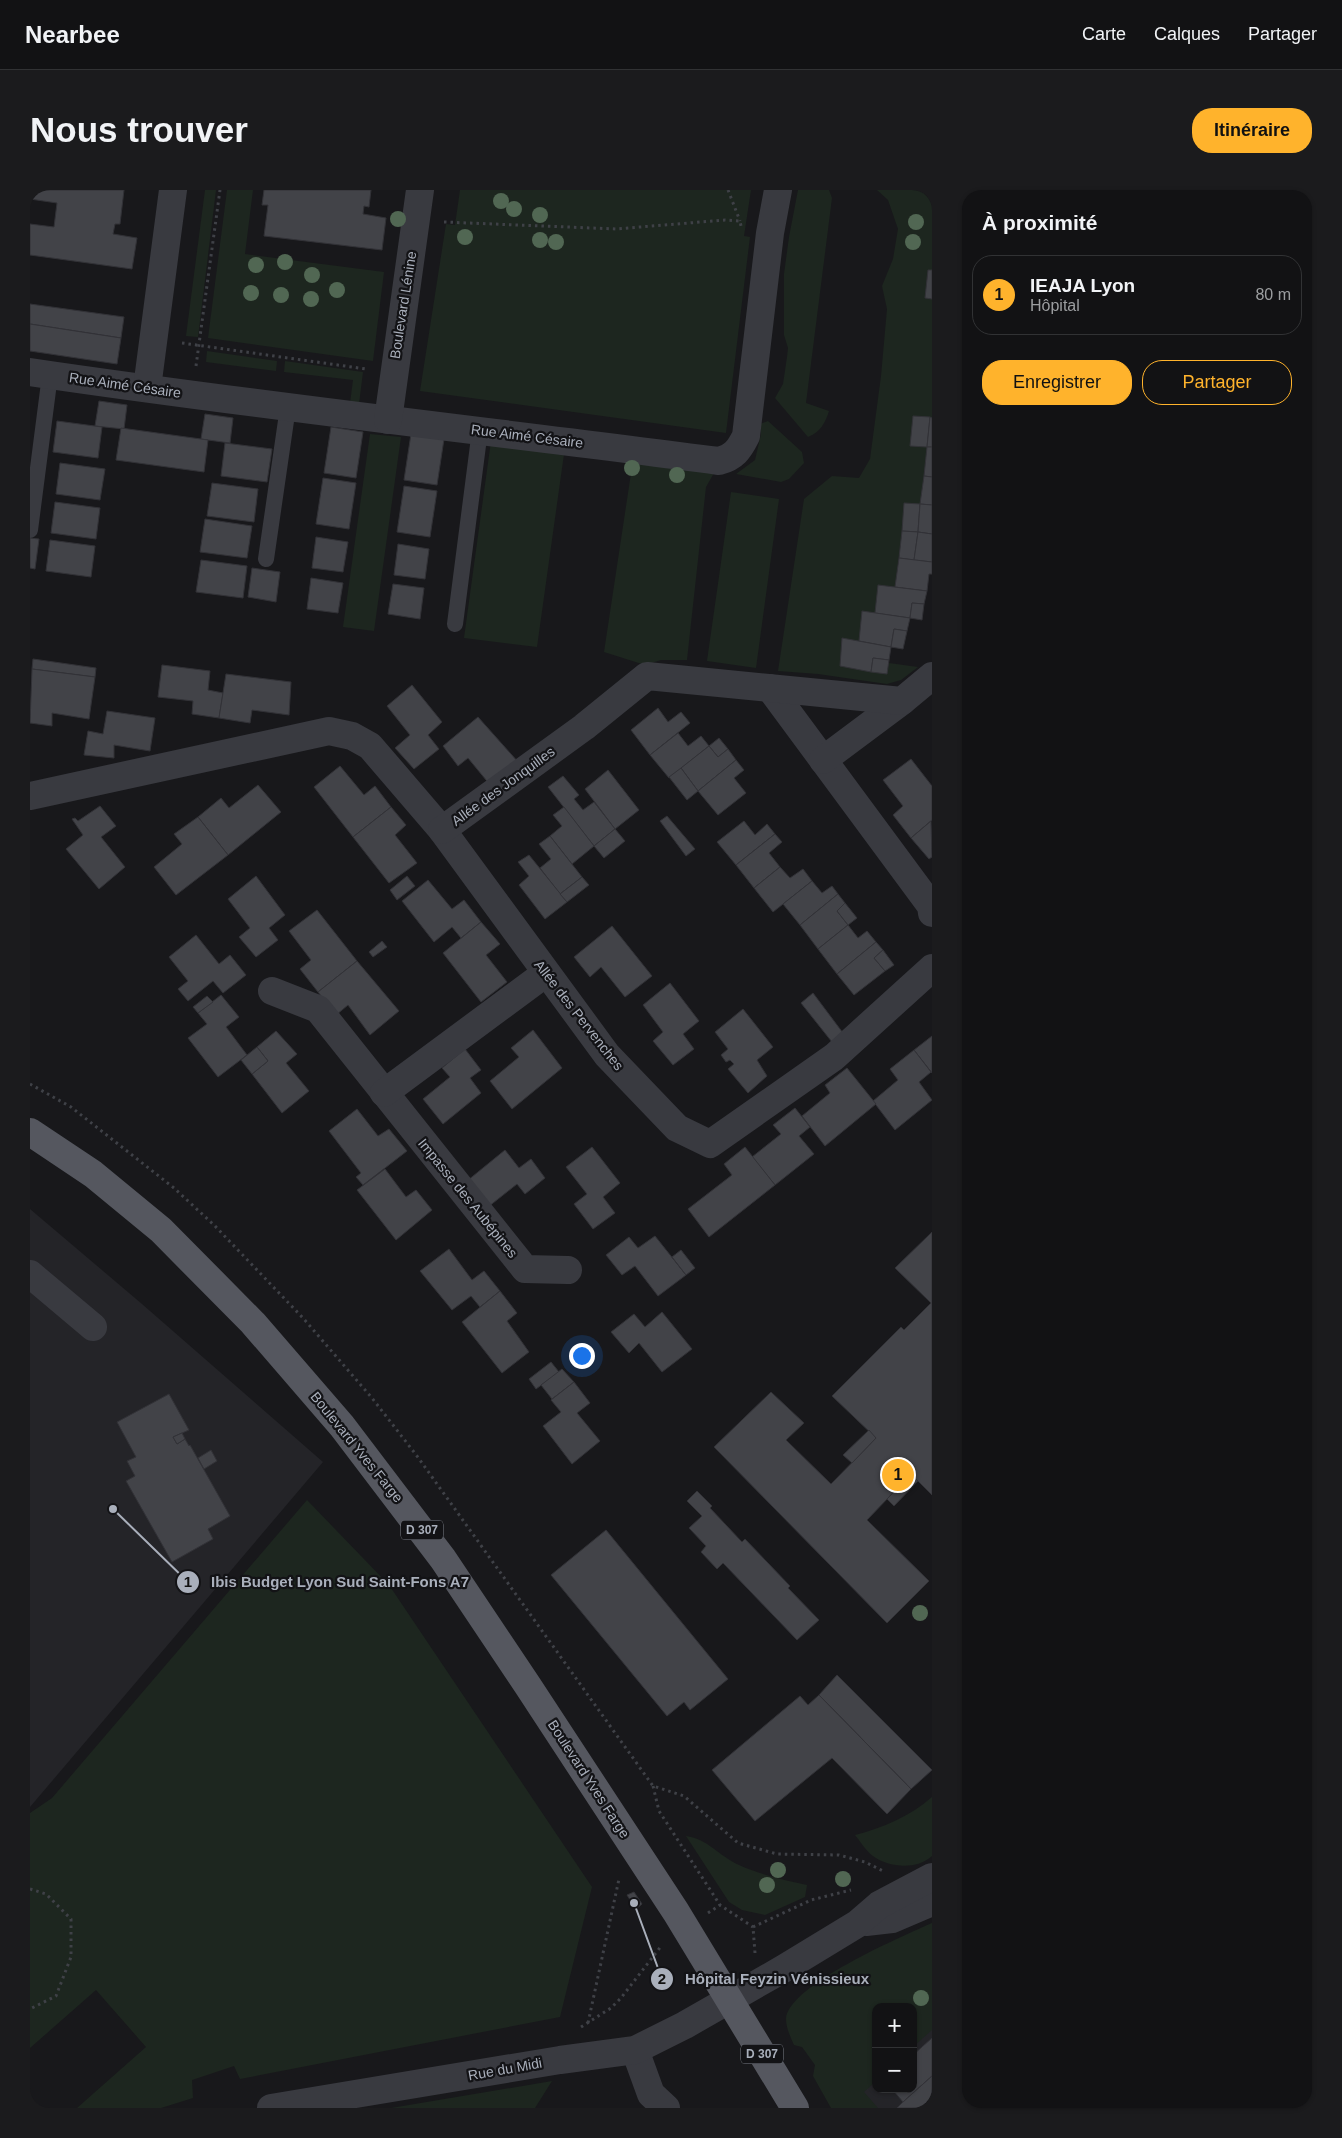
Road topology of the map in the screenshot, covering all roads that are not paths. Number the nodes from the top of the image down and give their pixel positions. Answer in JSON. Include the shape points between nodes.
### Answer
{"nodes":[{"id":1,"x":173,"y":190,"type":"edge"},
{"id":2,"x":420,"y":190,"type":"edge"},
{"id":3,"x":778,"y":190,"type":"edge"},
{"id":4,"x":40,"y":374,"type":"edge"},
{"id":5,"x":147,"y":388,"type":"junction"},
{"id":6,"x":288,"y":407,"type":"junction"},
{"id":7,"x":388,"y":420,"type":"junction"},
{"id":8,"x":480,"y":430,"type":"junction"},
{"id":9,"x":30,"y":530,"type":"edge"},
{"id":10,"x":266,"y":559,"type":"dead end"},
{"id":11,"x":455,"y":624,"type":"dead end"},
{"id":12,"x":932,"y":676,"type":"edge"},
{"id":13,"x":770,"y":688,"type":"junction"},
{"id":14,"x":902,"y":701,"type":"junction"},
{"id":15,"x":823,"y":760,"type":"junction"},
{"id":16,"x":30,"y":796,"type":"edge"},
{"id":17,"x":442,"y":830,"type":"junction"},
{"id":18,"x":932,"y":913,"type":"edge"},
{"id":19,"x":932,"y":968,"type":"edge"},
{"id":20,"x":546,"y":973,"type":"junction"},
{"id":21,"x":272,"y":991,"type":"dead end"},
{"id":22,"x":384,"y":1093,"type":"junction"},
{"id":23,"x":30,"y":1132,"type":"edge"},
{"id":24,"x":568,"y":1270,"type":"dead end"},
{"id":25,"x":30,"y":1274,"type":"edge"},
{"id":26,"x":93,"y":1327,"type":"dead end"},
{"id":27,"x":932,"y":1877,"type":"edge"},
{"id":28,"x":932,"y":1902,"type":"edge"},
{"id":29,"x":857,"y":1924,"type":"junction"},
{"id":30,"x":728,"y":2000,"type":"junction"},
{"id":31,"x":635,"y":2050,"type":"junction"},
{"id":32,"x":271,"y":2108,"type":"edge"},
{"id":33,"x":666,"y":2108,"type":"edge"},
{"id":34,"x":795,"y":2108,"type":"edge"}],
"edges":[{"from":1,"to":5,"type":"street"},
{"from":2,"to":7,"type":"street","name":"Boulevard Lénine"},
{"from":3,"to":8,"type":"street","name":"Rue Aimé Césaire","via":[[746,436],[740,449],[730,458],[719,461]]},
{"from":4,"to":5,"type":"street","name":"Rue Aimé Césaire"},
{"from":4,"to":9,"type":"lane","name":"Rue Aimé Césaire"},
{"from":5,"to":6,"type":"street","name":"Rue Aimé Césaire"},
{"from":6,"to":7,"type":"street","name":"Rue Aimé Césaire"},
{"from":6,"to":10,"type":"lane"},
{"from":7,"to":8,"type":"street","name":"Rue Aimé Césaire"},
{"from":8,"to":11,"type":"lane"},
{"from":12,"to":14,"type":"street"},
{"from":13,"to":14,"type":"street","name":"Allée des Jonquilles"},
{"from":13,"to":15,"type":"street"},
{"from":13,"to":17,"type":"street","name":"Allée des Jonquilles","via":[[647,676],[584,727]]},
{"from":14,"to":15,"type":"street"},
{"from":15,"to":18,"type":"street","via":[[931,906]]},
{"from":16,"to":17,"type":"street","name":"Allée des Jonquilles","via":[[329,731],[352,736],[370,746]]},
{"from":17,"to":20,"type":"street","name":"Allée des Pervenches"},
{"from":19,"to":20,"type":"street","name":"Allée des Pervenches","via":[[834,1057],[710,1144],[676,1128],[607,1055]]},
{"from":20,"to":22,"type":"street"},
{"from":21,"to":22,"type":"street","name":"Impasse des Aubépines","via":[[318,1009]]},
{"from":22,"to":24,"type":"street","name":"Impasse des Aubépines","via":[[525,1269]]},
{"from":23,"to":30,"type":"main road","name":"Boulevard Yves Farge","number":"D 307","via":[[93,1174],[161,1230],[253,1323],[342,1426],[444,1558],[663,1892]]},
{"from":25,"to":26,"type":"street"},
{"from":27,"to":29,"type":"street","via":[[879,1905]]},
{"from":28,"to":29,"type":"street","via":[[892,1919]]},
{"from":29,"to":30,"type":"street","name":"Rue du Midi"},
{"from":30,"to":31,"type":"street","name":"Rue du Midi"},
{"from":30,"to":34,"type":"main road","number":"D 307"},
{"from":31,"to":32,"type":"street","name":"Rue du Midi"},
{"from":31,"to":33,"type":"street","via":[[652,2094]]}]}
